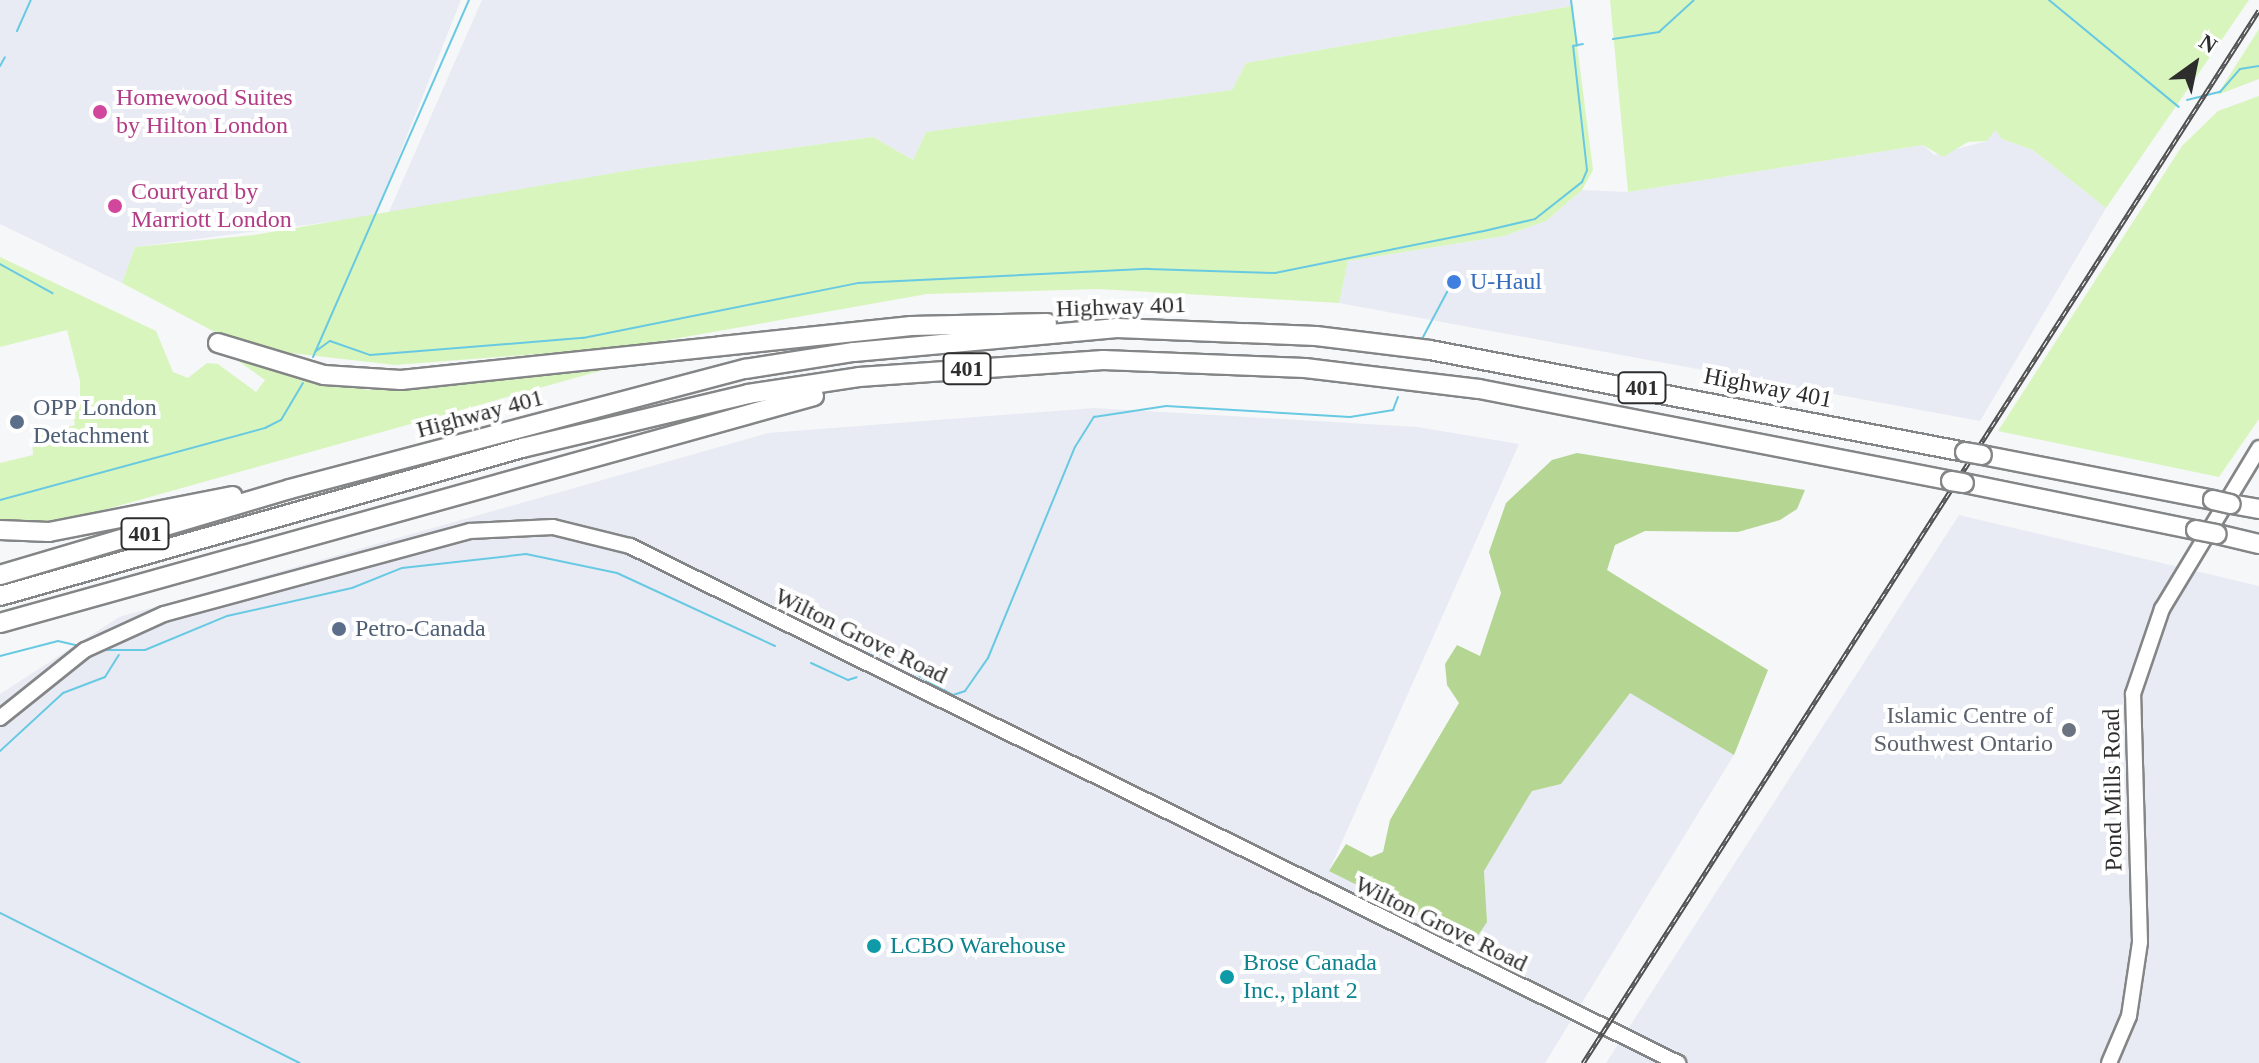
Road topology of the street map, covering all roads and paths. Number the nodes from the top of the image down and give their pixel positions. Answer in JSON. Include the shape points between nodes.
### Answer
{"nodes":[{"id":1,"x":1117,"y":328,"type":"junction"},
{"id":2,"x":218,"y":343,"type":"dead end"},
{"id":3,"x":937,"y":371,"type":"junction"},
{"id":4,"x":2259,"y":448,"type":"edge"},
{"id":5,"x":290,"y":489,"type":"junction"},
{"id":6,"x":2259,"y":509,"type":"edge"},
{"id":7,"x":0,"y":530,"type":"edge"},
{"id":8,"x":2259,"y":544,"type":"edge"},
{"id":9,"x":0,"y":575,"type":"edge"},
{"id":10,"x":124,"y":588,"type":"junction"},
{"id":11,"x":0,"y":596,"type":"edge"},
{"id":12,"x":0,"y":623,"type":"edge"},
{"id":13,"x":0,"y":635,"type":"edge"},
{"id":14,"x":0,"y":718,"type":"edge"},
{"id":15,"x":1678,"y":1063,"type":"edge"},
{"id":16,"x":2109,"y":1063,"type":"edge"}],
"edges":[{"from":1,"to":2,"type":"highway","via":[[1079,322],[911,326],[401,380],[310,372]]},
{"from":1,"to":5,"type":"highway","name":"Highway 401","number":"401","via":[[854,352],[745,369]]},
{"from":1,"to":6,"type":"highway","name":"Highway 401","number":"401","via":[[1270,332],[1430,350]]},
{"from":3,"to":8,"type":"highway","name":"Highway 401","number":"401","bridge":true,"via":[[1103,360],[1305,368],[1479,389]]},
{"from":3,"to":10,"type":"highway","via":[[919,381],[784,402]]},
{"from":3,"to":11,"type":"highway","name":"Highway 401","number":"401","via":[[748,394],[522,448]]},
{"from":4,"to":16,"type":"main road","name":"Pond Mills Road","via":[[2162,609],[2133,694],[2140,942],[2129,1016]]},
{"from":5,"to":7,"type":"highway","via":[[265,488],[49,532]]},
{"from":5,"to":9,"type":"highway","name":"Highway 401","number":"401"},
{"from":10,"to":12,"type":"highway"},
{"from":10,"to":13,"type":"highway"},
{"from":14,"to":15,"type":"main road","name":"Wilton Grove Road","via":[[85,650],[164,614],[470,531],[553,527],[630,546]]}]}
